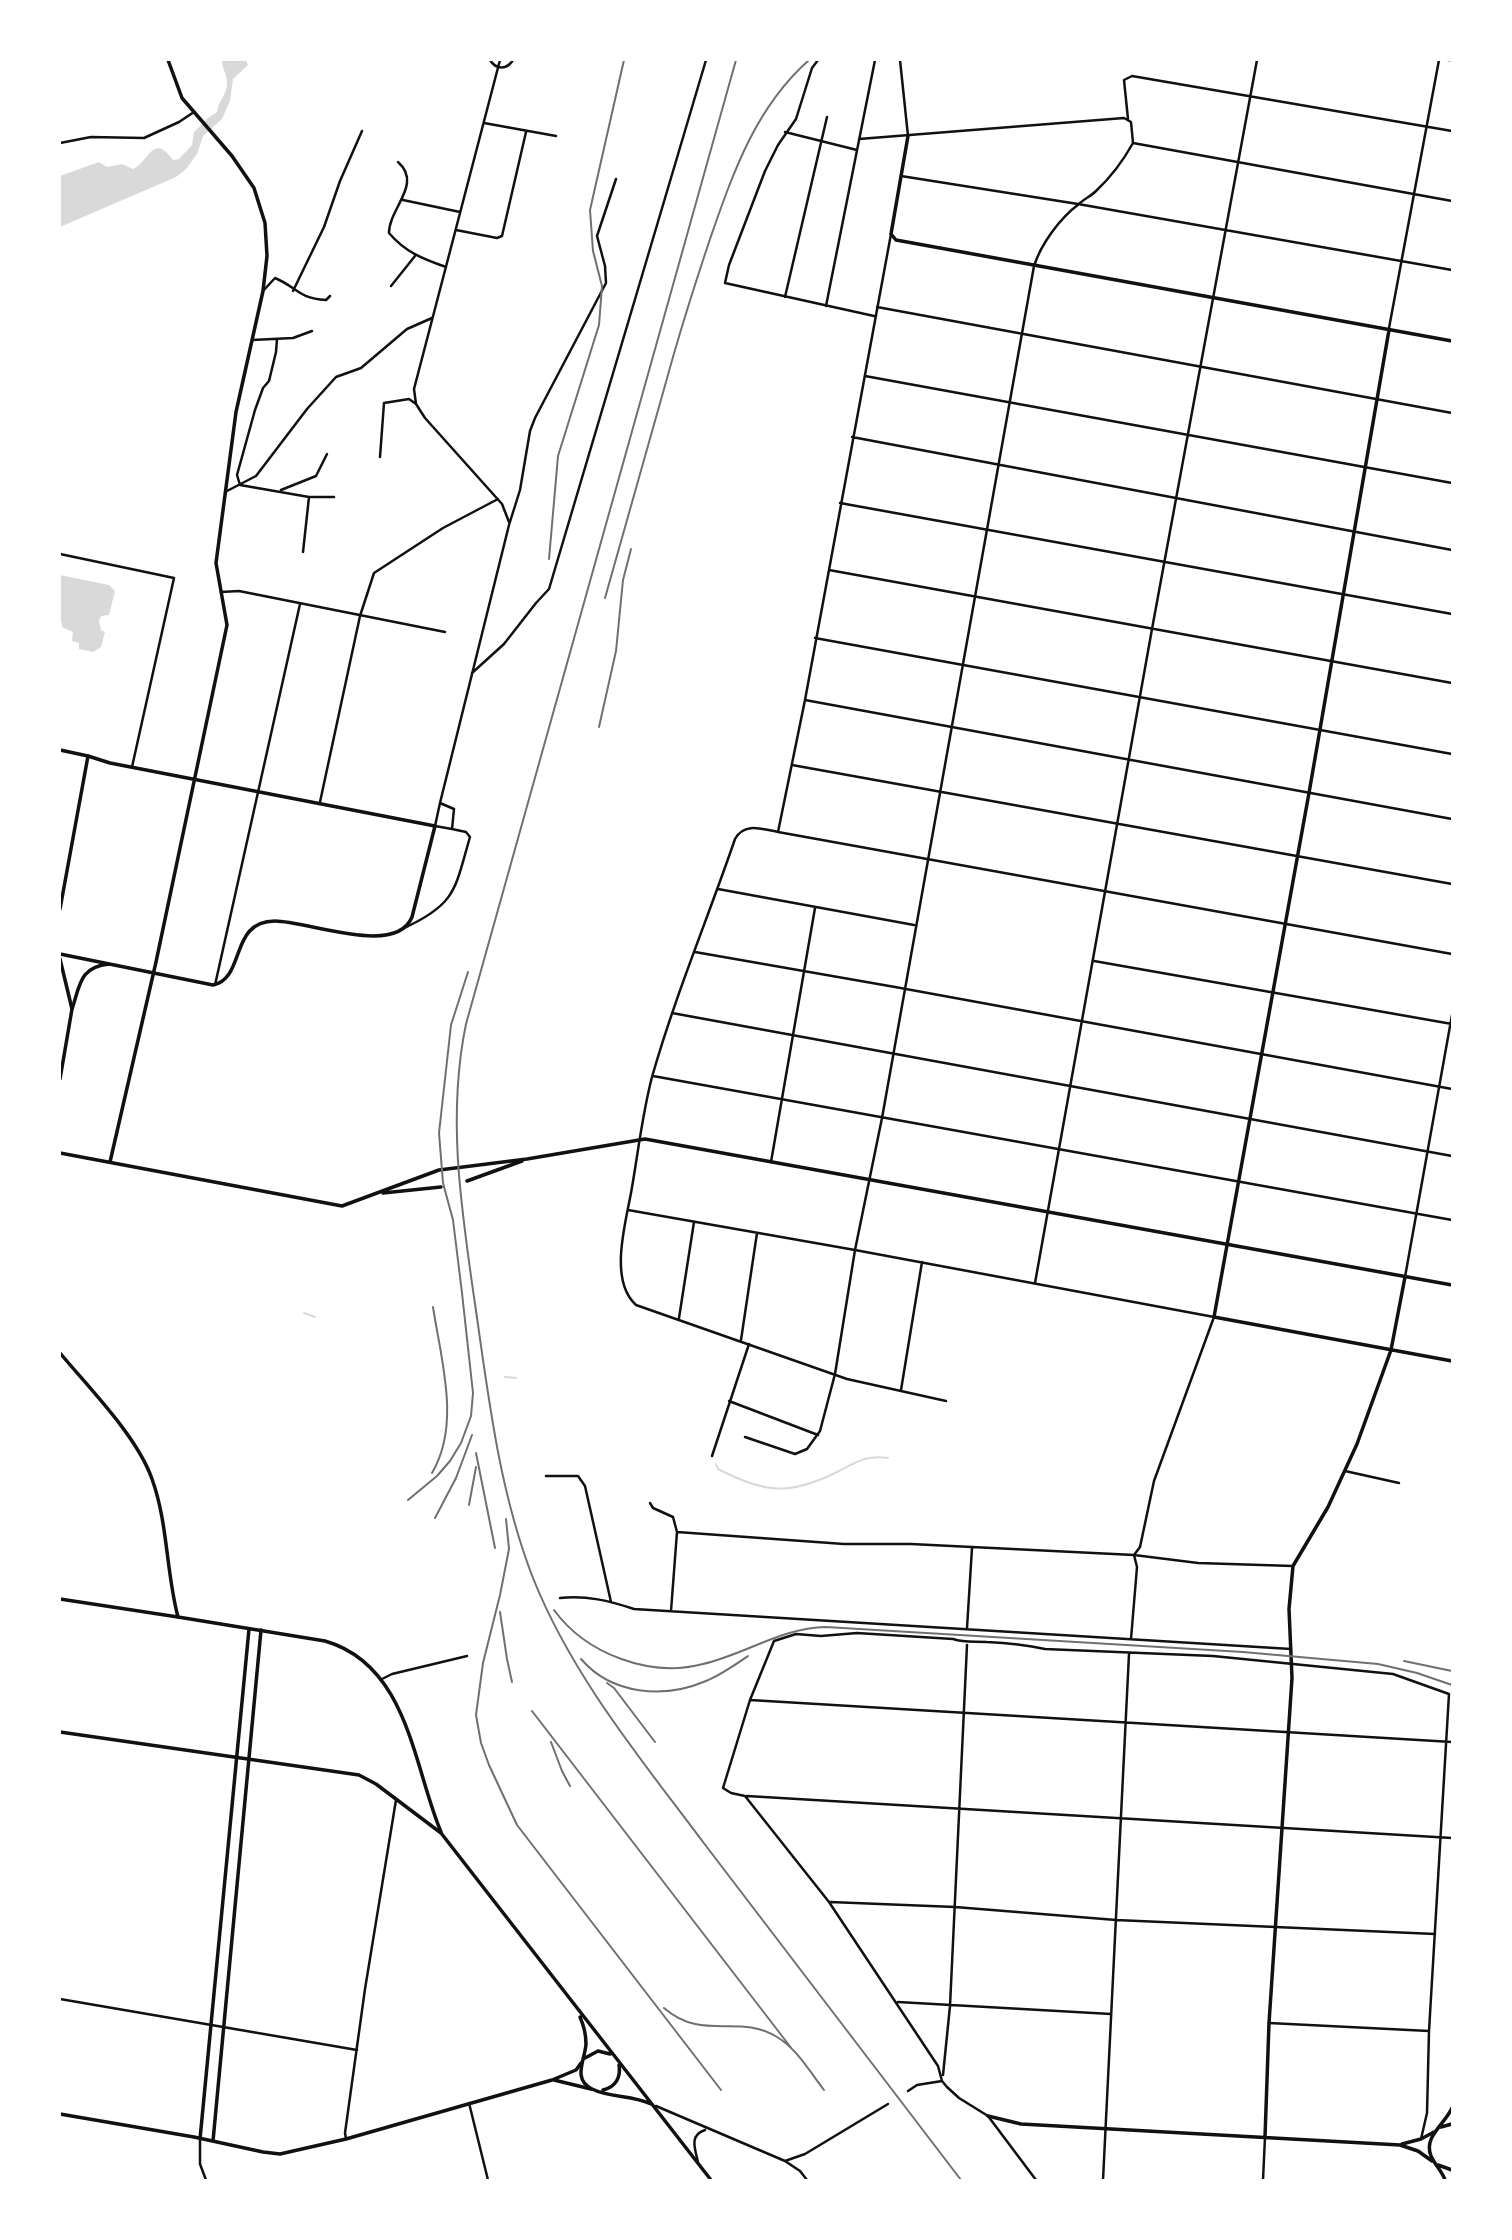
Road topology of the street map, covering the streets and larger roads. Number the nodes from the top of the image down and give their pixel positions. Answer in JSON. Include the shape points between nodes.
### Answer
{"nodes":[{"id":1,"x":168,"y":60,"type":"edge"},
{"id":2,"x":490,"y":60,"type":"edge"},
{"id":3,"x":500,"y":60,"type":"edge"},
{"id":4,"x":513,"y":60,"type":"edge"},
{"id":5,"x":706,"y":60,"type":"edge"},
{"id":6,"x":818,"y":60,"type":"edge"},
{"id":7,"x":875,"y":60,"type":"edge"},
{"id":8,"x":900,"y":60,"type":"edge"},
{"id":9,"x":1257,"y":60,"type":"edge"},
{"id":10,"x":1439,"y":60,"type":"edge"},
{"id":11,"x":498,"y":67,"type":"junction"},
{"id":12,"x":1250,"y":95,"type":"junction"},
{"id":13,"x":194,"y":112,"type":"junction"},
{"id":14,"x":827,"y":117,"type":"dead end"},
{"id":15,"x":1128,"y":119,"type":"junction"},
{"id":16,"x":484,"y":123,"type":"junction"},
{"id":17,"x":1427,"y":126,"type":"junction"},
{"id":18,"x":362,"y":131,"type":"dead end"},
{"id":19,"x":1452,"y":131,"type":"edge"},
{"id":20,"x":526,"y":132,"type":"junction"},
{"id":21,"x":786,"y":132,"type":"junction"},
{"id":22,"x":908,"y":135,"type":"junction"},
{"id":23,"x":556,"y":136,"type":"dead end"},
{"id":24,"x":859,"y":139,"type":"junction"},
{"id":25,"x":822,"y":141,"type":"junction"},
{"id":26,"x":60,"y":143,"type":"edge"},
{"id":27,"x":1133,"y":143,"type":"junction"},
{"id":28,"x":857,"y":150,"type":"junction"},
{"id":29,"x":398,"y":162,"type":"dead end"},
{"id":30,"x":1238,"y":163,"type":"junction"},
{"id":31,"x":901,"y":176,"type":"junction"},
{"id":32,"x":616,"y":179,"type":"dead end"},
{"id":33,"x":1414,"y":194,"type":"junction"},
{"id":34,"x":403,"y":200,"type":"junction"},
{"id":35,"x":1452,"y":201,"type":"edge"},
{"id":36,"x":1078,"y":204,"type":"junction"},
{"id":37,"x":460,"y":212,"type":"junction"},
{"id":38,"x":456,"y":229,"type":"junction"},
{"id":39,"x":1225,"y":230,"type":"junction"},
{"id":40,"x":891,"y":234,"type":"junction"},
{"id":41,"x":415,"y":256,"type":"junction"},
{"id":42,"x":1401,"y":260,"type":"junction"},
{"id":43,"x":1034,"y":266,"type":"junction"},
{"id":44,"x":446,"y":267,"type":"junction"},
{"id":45,"x":1452,"y":270,"type":"edge"},
{"id":46,"x":391,"y":286,"type":"dead end"},
{"id":47,"x":263,"y":291,"type":"junction"},
{"id":48,"x":293,"y":291,"type":"junction"},
{"id":49,"x":330,"y":296,"type":"dead end"},
{"id":50,"x":785,"y":297,"type":"junction"},
{"id":51,"x":1213,"y":299,"type":"junction"},
{"id":52,"x":825,"y":306,"type":"junction"},
{"id":53,"x":877,"y":307,"type":"junction"},
{"id":54,"x":876,"y":316,"type":"junction"},
{"id":55,"x":433,"y":318,"type":"junction"},
{"id":56,"x":1389,"y":330,"type":"junction"},
{"id":57,"x":312,"y":331,"type":"dead end"},
{"id":58,"x":1022,"y":334,"type":"junction"},
{"id":59,"x":277,"y":339,"type":"junction"},
{"id":60,"x":252,"y":340,"type":"junction"},
{"id":61,"x":1452,"y":341,"type":"edge"},
{"id":62,"x":1201,"y":368,"type":"junction"},
{"id":63,"x":865,"y":376,"type":"junction"},
{"id":64,"x":1377,"y":399,"type":"junction"},
{"id":65,"x":1011,"y":402,"type":"junction"},
{"id":66,"x":416,"y":404,"type":"junction"},
{"id":67,"x":1452,"y":413,"type":"edge"},
{"id":68,"x":1188,"y":433,"type":"junction"},
{"id":69,"x":852,"y":437,"type":"junction"},
{"id":70,"x":327,"y":454,"type":"dead end"},
{"id":71,"x":380,"y":457,"type":"dead end"},
{"id":72,"x":998,"y":466,"type":"junction"},
{"id":73,"x":1365,"y":467,"type":"junction"},
{"id":74,"x":1452,"y":483,"type":"edge"},
{"id":75,"x":240,"y":485,"type":"junction"},
{"id":76,"x":278,"y":491,"type":"junction"},
{"id":77,"x":225,"y":492,"type":"junction"},
{"id":78,"x":309,"y":497,"type":"junction"},
{"id":79,"x":334,"y":497,"type":"dead end"},
{"id":80,"x":498,"y":499,"type":"junction"},
{"id":81,"x":1177,"y":499,"type":"junction"},
{"id":82,"x":840,"y":503,"type":"junction"},
{"id":83,"x":509,"y":525,"type":"junction"},
{"id":84,"x":987,"y":529,"type":"junction"},
{"id":85,"x":1354,"y":532,"type":"junction"},
{"id":86,"x":1452,"y":550,"type":"edge"},
{"id":87,"x":303,"y":552,"type":"dead end"},
{"id":88,"x":60,"y":554,"type":"edge"},
{"id":89,"x":1166,"y":563,"type":"junction"},
{"id":90,"x":828,"y":570,"type":"junction"},
{"id":91,"x":220,"y":592,"type":"junction"},
{"id":92,"x":1343,"y":594,"type":"junction"},
{"id":93,"x":975,"y":596,"type":"junction"},
{"id":94,"x":300,"y":604,"type":"junction"},
{"id":95,"x":1452,"y":614,"type":"edge"},
{"id":96,"x":360,"y":615,"type":"junction"},
{"id":97,"x":1152,"y":629,"type":"junction"},
{"id":98,"x":445,"y":632,"type":"dead end"},
{"id":99,"x":815,"y":638,"type":"junction"},
{"id":100,"x":1331,"y":660,"type":"junction"},
{"id":101,"x":962,"y":664,"type":"junction"},
{"id":102,"x":472,"y":673,"type":"junction"},
{"id":103,"x":1452,"y":683,"type":"edge"},
{"id":104,"x":1140,"y":697,"type":"junction"},
{"id":105,"x":805,"y":700,"type":"junction"},
{"id":106,"x":951,"y":728,"type":"junction"},
{"id":107,"x":1319,"y":730,"type":"junction"},
{"id":108,"x":60,"y":750,"type":"edge"},
{"id":109,"x":1452,"y":754,"type":"edge"},
{"id":110,"x":88,"y":756,"type":"junction"},
{"id":111,"x":1129,"y":761,"type":"junction"},
{"id":112,"x":792,"y":765,"type":"junction"},
{"id":113,"x":132,"y":767,"type":"junction"},
{"id":114,"x":195,"y":778,"type":"junction"},
{"id":115,"x":258,"y":791,"type":"junction"},
{"id":116,"x":940,"y":793,"type":"junction"},
{"id":117,"x":1309,"y":793,"type":"junction"},
{"id":118,"x":320,"y":802,"type":"junction"},
{"id":119,"x":440,"y":803,"type":"junction"},
{"id":120,"x":1452,"y":819,"type":"edge"},
{"id":121,"x":1118,"y":824,"type":"junction"},
{"id":122,"x":435,"y":826,"type":"junction"},
{"id":123,"x":452,"y":829,"type":"junction"},
{"id":124,"x":778,"y":832,"type":"junction"},
{"id":125,"x":1298,"y":855,"type":"junction"},
{"id":126,"x":927,"y":858,"type":"junction"},
{"id":127,"x":1452,"y":884,"type":"edge"},
{"id":128,"x":718,"y":889,"type":"junction"},
{"id":129,"x":1105,"y":891,"type":"junction"},
{"id":130,"x":815,"y":908,"type":"junction"},
{"id":131,"x":60,"y":909,"type":"edge"},
{"id":132,"x":1285,"y":923,"type":"junction"},
{"id":133,"x":915,"y":926,"type":"junction"},
{"id":134,"x":404,"y":928,"type":"junction"},
{"id":135,"x":695,"y":953,"type":"junction"},
{"id":136,"x":1452,"y":954,"type":"edge"},
{"id":137,"x":60,"y":956,"type":"edge"},
{"id":138,"x":1093,"y":960,"type":"junction"},
{"id":139,"x":116,"y":964,"type":"junction"},
{"id":140,"x":803,"y":971,"type":"junction"},
{"id":141,"x":153,"y":972,"type":"junction"},
{"id":142,"x":215,"y":985,"type":"junction"},
{"id":143,"x":904,"y":989,"type":"junction"},
{"id":144,"x":1273,"y":991,"type":"junction"},
{"id":145,"x":72,"y":1009,"type":"junction"},
{"id":146,"x":672,"y":1013,"type":"junction"},
{"id":147,"x":1452,"y":1016,"type":"edge"},
{"id":148,"x":1082,"y":1021,"type":"junction"},
{"id":149,"x":1452,"y":1024,"type":"edge"},
{"id":150,"x":793,"y":1036,"type":"junction"},
{"id":151,"x":893,"y":1053,"type":"junction"},
{"id":152,"x":1261,"y":1053,"type":"junction"},
{"id":153,"x":652,"y":1076,"type":"junction"},
{"id":154,"x":60,"y":1079,"type":"edge"},
{"id":155,"x":1072,"y":1085,"type":"junction"},
{"id":156,"x":1439,"y":1086,"type":"junction"},
{"id":157,"x":1452,"y":1089,"type":"edge"},
{"id":158,"x":780,"y":1099,"type":"junction"},
{"id":159,"x":1249,"y":1117,"type":"junction"},
{"id":160,"x":882,"y":1118,"type":"junction"},
{"id":161,"x":639,"y":1140,"type":"junction"},
{"id":162,"x":1061,"y":1149,"type":"junction"},
{"id":163,"x":1427,"y":1151,"type":"junction"},
{"id":164,"x":60,"y":1153,"type":"edge"},
{"id":165,"x":1452,"y":1156,"type":"edge"},
{"id":166,"x":527,"y":1159,"type":"junction"},
{"id":167,"x":110,"y":1162,"type":"junction"},
{"id":168,"x":771,"y":1162,"type":"junction"},
{"id":169,"x":869,"y":1180,"type":"junction"},
{"id":170,"x":467,"y":1181,"type":"dead end"},
{"id":171,"x":1237,"y":1181,"type":"junction"},
{"id":172,"x":441,"y":1187,"type":"dead end"},
{"id":173,"x":378,"y":1194,"type":"junction"},
{"id":174,"x":628,"y":1210,"type":"junction"},
{"id":175,"x":1048,"y":1212,"type":"junction"},
{"id":176,"x":1416,"y":1213,"type":"junction"},
{"id":177,"x":1452,"y":1220,"type":"edge"},
{"id":178,"x":694,"y":1222,"type":"junction"},
{"id":179,"x":757,"y":1233,"type":"junction"},
{"id":180,"x":1227,"y":1244,"type":"junction"},
{"id":181,"x":855,"y":1250,"type":"junction"},
{"id":182,"x":922,"y":1262,"type":"junction"},
{"id":183,"x":1405,"y":1277,"type":"junction"},
{"id":184,"x":1035,"y":1283,"type":"junction"},
{"id":185,"x":1452,"y":1286,"type":"edge"},
{"id":186,"x":1214,"y":1317,"type":"junction"},
{"id":187,"x":679,"y":1318,"type":"junction"},
{"id":188,"x":741,"y":1340,"type":"junction"},
{"id":189,"x":749,"y":1344,"type":"junction"},
{"id":190,"x":1391,"y":1350,"type":"junction"},
{"id":191,"x":60,"y":1353,"type":"edge"},
{"id":192,"x":1452,"y":1361,"type":"edge"},
{"id":193,"x":835,"y":1374,"type":"junction"},
{"id":194,"x":901,"y":1391,"type":"junction"},
{"id":195,"x":729,"y":1401,"type":"junction"},
{"id":196,"x":946,"y":1401,"type":"dead end"},
{"id":197,"x":818,"y":1435,"type":"junction"},
{"id":198,"x":745,"y":1437,"type":"dead end"},
{"id":199,"x":712,"y":1456,"type":"dead end"},
{"id":200,"x":1345,"y":1471,"type":"junction"},
{"id":201,"x":546,"y":1476,"type":"dead end"},
{"id":202,"x":1399,"y":1483,"type":"dead end"},
{"id":203,"x":650,"y":1503,"type":"dead end"},
{"id":204,"x":677,"y":1532,"type":"junction"},
{"id":205,"x":972,"y":1548,"type":"junction"},
{"id":206,"x":1134,"y":1555,"type":"junction"},
{"id":207,"x":1293,"y":1566,"type":"junction"},
{"id":208,"x":560,"y":1598,"type":"dead end"},
{"id":209,"x":60,"y":1599,"type":"edge"},
{"id":210,"x":611,"y":1602,"type":"junction"},
{"id":211,"x":671,"y":1611,"type":"junction"},
{"id":212,"x":177,"y":1617,"type":"junction"},
{"id":213,"x":250,"y":1628,"type":"junction"},
{"id":214,"x":967,"y":1629,"type":"junction"},
{"id":215,"x":261,"y":1630,"type":"junction"},
{"id":216,"x":1131,"y":1639,"type":"junction"},
{"id":217,"x":967,"y":1643,"type":"junction"},
{"id":218,"x":1291,"y":1649,"type":"junction"},
{"id":219,"x":1129,"y":1654,"type":"junction"},
{"id":220,"x":467,"y":1656,"type":"dead end"},
{"id":221,"x":1291,"y":1663,"type":"junction"},
{"id":222,"x":382,"y":1679,"type":"junction"},
{"id":223,"x":750,"y":1700,"type":"junction"},
{"id":224,"x":965,"y":1714,"type":"junction"},
{"id":225,"x":1125,"y":1724,"type":"junction"},
{"id":226,"x":1288,"y":1731,"type":"junction"},
{"id":227,"x":60,"y":1732,"type":"edge"},
{"id":228,"x":1447,"y":1742,"type":"junction"},
{"id":229,"x":1452,"y":1742,"type":"edge"},
{"id":230,"x":237,"y":1758,"type":"junction"},
{"id":231,"x":249,"y":1759,"type":"junction"},
{"id":232,"x":745,"y":1796,"type":"junction"},
{"id":233,"x":397,"y":1799,"type":"junction"},
{"id":234,"x":961,"y":1809,"type":"junction"},
{"id":235,"x":1121,"y":1819,"type":"junction"},
{"id":236,"x":1281,"y":1828,"type":"junction"},
{"id":237,"x":441,"y":1833,"type":"junction"},
{"id":238,"x":1440,"y":1837,"type":"junction"},
{"id":239,"x":1452,"y":1838,"type":"edge"},
{"id":240,"x":829,"y":1902,"type":"junction"},
{"id":241,"x":955,"y":1908,"type":"junction"},
{"id":242,"x":1116,"y":1920,"type":"junction"},
{"id":243,"x":1276,"y":1927,"type":"junction"},
{"id":244,"x":1435,"y":1934,"type":"junction"},
{"id":245,"x":60,"y":1998,"type":"edge"},
{"id":246,"x":897,"y":2002,"type":"junction"},
{"id":247,"x":950,"y":2006,"type":"junction"},
{"id":248,"x":578,"y":2012,"type":"junction"},
{"id":249,"x":1111,"y":2014,"type":"junction"},
{"id":250,"x":1269,"y":2022,"type":"junction"},
{"id":251,"x":211,"y":2025,"type":"junction"},
{"id":252,"x":224,"y":2027,"type":"junction"},
{"id":253,"x":1429,"y":2031,"type":"junction"},
{"id":254,"x":356,"y":2050,"type":"junction"},
{"id":255,"x":616,"y":2059,"type":"junction"},
{"id":256,"x":582,"y":2062,"type":"junction"},
{"id":257,"x":552,"y":2080,"type":"junction"},
{"id":258,"x":942,"y":2081,"type":"junction"},
{"id":259,"x":595,"y":2090,"type":"junction"},
{"id":260,"x":908,"y":2091,"type":"dead end"},
{"id":261,"x":469,"y":2103,"type":"junction"},
{"id":262,"x":888,"y":2104,"type":"dead end"},
{"id":263,"x":656,"y":2106,"type":"junction"},
{"id":264,"x":1452,"y":2108,"type":"edge"},
{"id":265,"x":60,"y":2114,"type":"edge"},
{"id":266,"x":988,"y":2116,"type":"junction"},
{"id":267,"x":1452,"y":2124,"type":"edge"},
{"id":268,"x":1107,"y":2128,"type":"junction"},
{"id":269,"x":709,"y":2130,"type":"junction"},
{"id":270,"x":1437,"y":2130,"type":"junction"},
{"id":271,"x":1265,"y":2137,"type":"junction"},
{"id":272,"x":200,"y":2139,"type":"junction"},
{"id":273,"x":346,"y":2139,"type":"junction"},
{"id":274,"x":1421,"y":2139,"type":"junction"},
{"id":275,"x":213,"y":2141,"type":"junction"},
{"id":276,"x":1400,"y":2145,"type":"junction"},
{"id":277,"x":785,"y":2161,"type":"junction"},
{"id":278,"x":699,"y":2163,"type":"junction"},
{"id":279,"x":1437,"y":2164,"type":"junction"},
{"id":280,"x":1452,"y":2171,"type":"edge"},
{"id":281,"x":206,"y":2180,"type":"edge"},
{"id":282,"x":488,"y":2180,"type":"edge"},
{"id":283,"x":711,"y":2180,"type":"edge"},
{"id":284,"x":807,"y":2180,"type":"edge"},
{"id":285,"x":1036,"y":2180,"type":"edge"},
{"id":286,"x":1103,"y":2180,"type":"edge"},
{"id":287,"x":1263,"y":2180,"type":"edge"},
{"id":288,"x":1445,"y":2180,"type":"edge"}],
"edges":[{"from":1,"to":13,"type":"street","via":[[182,98]]},
{"from":2,"to":11,"type":"street"},
{"from":3,"to":11,"type":"street"},
{"from":4,"to":11,"type":"street"},
{"from":5,"to":102,"type":"street","via":[[550,589],[504,644]]},
{"from":6,"to":21,"type":"street","via":[[796,119]]},
{"from":7,"to":24,"type":"street"},
{"from":8,"to":22,"type":"street"},
{"from":9,"to":12,"type":"street"},
{"from":10,"to":17,"type":"street"},
{"from":11,"to":16,"type":"street"},
{"from":12,"to":15,"type":"street","via":[[1132,76],[1124,80]]},
{"from":12,"to":17,"type":"street"},
{"from":12,"to":30,"type":"street"},
{"from":13,"to":26,"type":"street","via":[[144,138],[91,137]]},
{"from":13,"to":47,"type":"street","via":[[245,172],[261,205],[267,241]]},
{"from":14,"to":25,"type":"street"},
{"from":15,"to":22,"type":"street"},
{"from":15,"to":27,"type":"street"},
{"from":16,"to":20,"type":"street"},
{"from":16,"to":37,"type":"street"},
{"from":17,"to":19,"type":"street"},
{"from":17,"to":33,"type":"street"},
{"from":18,"to":48,"type":"street","via":[[324,228]]},
{"from":20,"to":23,"type":"street"},
{"from":20,"to":38,"type":"street","via":[[502,236]]},
{"from":21,"to":25,"type":"street"},
{"from":21,"to":50,"type":"street","via":[[765,171],[725,283]]},
{"from":22,"to":24,"type":"street"},
{"from":22,"to":31,"type":"street"},
{"from":24,"to":28,"type":"street"},
{"from":25,"to":28,"type":"street"},
{"from":25,"to":50,"type":"street"},
{"from":27,"to":30,"type":"street"},
{"from":27,"to":36,"type":"street","via":[[1116,171]]},
{"from":28,"to":52,"type":"street"},
{"from":29,"to":34,"type":"street","via":[[408,176]]},
{"from":30,"to":33,"type":"street"},
{"from":30,"to":39,"type":"street"},
{"from":31,"to":36,"type":"street"},
{"from":31,"to":40,"type":"street"},
{"from":32,"to":83,"type":"street","via":[[597,236],[606,283],[535,418]]},
{"from":33,"to":35,"type":"street"},
{"from":33,"to":42,"type":"street"},
{"from":34,"to":37,"type":"street"},
{"from":34,"to":41,"type":"street","via":[[389,222],[389,233]]},
{"from":36,"to":39,"type":"street"},
{"from":36,"to":43,"type":"street","via":[[1040,251]]},
{"from":37,"to":38,"type":"street"},
{"from":38,"to":44,"type":"street"},
{"from":39,"to":42,"type":"street"},
{"from":39,"to":51,"type":"street"},
{"from":40,"to":43,"type":"street","via":[[896,240]]},
{"from":40,"to":53,"type":"street"},
{"from":41,"to":44,"type":"street"},
{"from":41,"to":46,"type":"street"},
{"from":42,"to":45,"type":"street"},
{"from":42,"to":56,"type":"street"},
{"from":43,"to":51,"type":"street"},
{"from":43,"to":58,"type":"street"},
{"from":44,"to":55,"type":"street"},
{"from":47,"to":48,"type":"street","via":[[275,278]]},
{"from":47,"to":60,"type":"street"},
{"from":48,"to":49,"type":"street","via":[[311,299]]},
{"from":50,"to":52,"type":"street"},
{"from":51,"to":56,"type":"street"},
{"from":51,"to":62,"type":"street"},
{"from":52,"to":54,"type":"street"},
{"from":53,"to":54,"type":"street"},
{"from":53,"to":58,"type":"street"},
{"from":54,"to":63,"type":"street"},
{"from":55,"to":66,"type":"street","via":[[414,389]]},
{"from":55,"to":75,"type":"street","via":[[407,329],[361,368],[336,377],[256,476]]},
{"from":56,"to":61,"type":"street"},
{"from":56,"to":64,"type":"street"},
{"from":57,"to":59,"type":"street"},
{"from":58,"to":62,"type":"street"},
{"from":58,"to":65,"type":"street"},
{"from":59,"to":60,"type":"street"},
{"from":59,"to":75,"type":"street","via":[[269,381],[255,410],[237,475]]},
{"from":60,"to":77,"type":"street"},
{"from":62,"to":64,"type":"street"},
{"from":62,"to":68,"type":"street"},
{"from":63,"to":65,"type":"street"},
{"from":63,"to":69,"type":"street"},
{"from":64,"to":67,"type":"street"},
{"from":64,"to":73,"type":"street"},
{"from":65,"to":68,"type":"street"},
{"from":65,"to":72,"type":"street"},
{"from":66,"to":71,"type":"street","via":[[409,399],[384,403]]},
{"from":66,"to":80,"type":"street"},
{"from":68,"to":73,"type":"street"},
{"from":68,"to":81,"type":"street"},
{"from":69,"to":72,"type":"street"},
{"from":69,"to":82,"type":"street"},
{"from":70,"to":76,"type":"street","via":[[316,476]]},
{"from":72,"to":81,"type":"street"},
{"from":72,"to":84,"type":"street"},
{"from":73,"to":74,"type":"street"},
{"from":73,"to":85,"type":"street"},
{"from":75,"to":76,"type":"street"},
{"from":75,"to":77,"type":"street"},
{"from":76,"to":78,"type":"street"},
{"from":77,"to":91,"type":"street","via":[[216,563]]},
{"from":78,"to":79,"type":"street"},
{"from":78,"to":87,"type":"street"},
{"from":80,"to":83,"type":"street"},
{"from":80,"to":96,"type":"street","via":[[382,565],[370,582]]},
{"from":81,"to":85,"type":"street"},
{"from":81,"to":89,"type":"street"},
{"from":82,"to":84,"type":"street"},
{"from":82,"to":90,"type":"street"},
{"from":83,"to":102,"type":"street"},
{"from":84,"to":89,"type":"street"},
{"from":84,"to":93,"type":"street"},
{"from":85,"to":86,"type":"street"},
{"from":85,"to":92,"type":"street"},
{"from":88,"to":113,"type":"street","via":[[174,578]]},
{"from":89,"to":92,"type":"street"},
{"from":89,"to":97,"type":"street"},
{"from":90,"to":93,"type":"street"},
{"from":90,"to":99,"type":"street"},
{"from":91,"to":94,"type":"street","via":[[239,591]]},
{"from":91,"to":114,"type":"street","via":[[227,625]]},
{"from":92,"to":95,"type":"street"},
{"from":92,"to":100,"type":"street"},
{"from":93,"to":97,"type":"street"},
{"from":93,"to":101,"type":"street"},
{"from":94,"to":96,"type":"street"},
{"from":94,"to":115,"type":"street"},
{"from":96,"to":98,"type":"street"},
{"from":96,"to":118,"type":"street"},
{"from":97,"to":100,"type":"street"},
{"from":97,"to":104,"type":"street"},
{"from":99,"to":101,"type":"street"},
{"from":99,"to":105,"type":"street"},
{"from":100,"to":103,"type":"street"},
{"from":100,"to":107,"type":"street"},
{"from":101,"to":104,"type":"street"},
{"from":101,"to":106,"type":"street"},
{"from":102,"to":119,"type":"street"},
{"from":104,"to":107,"type":"street"},
{"from":104,"to":111,"type":"street"},
{"from":105,"to":106,"type":"street"},
{"from":105,"to":112,"type":"street"},
{"from":106,"to":111,"type":"street"},
{"from":106,"to":116,"type":"street"},
{"from":107,"to":109,"type":"street"},
{"from":107,"to":117,"type":"street"},
{"from":108,"to":110,"type":"street"},
{"from":110,"to":113,"type":"street"},
{"from":110,"to":131,"type":"street"},
{"from":111,"to":117,"type":"street"},
{"from":111,"to":121,"type":"street"},
{"from":112,"to":116,"type":"street"},
{"from":112,"to":124,"type":"street"},
{"from":113,"to":114,"type":"street"},
{"from":114,"to":115,"type":"street"},
{"from":114,"to":141,"type":"street"},
{"from":115,"to":118,"type":"street"},
{"from":115,"to":142,"type":"street"},
{"from":116,"to":121,"type":"street"},
{"from":116,"to":126,"type":"street"},
{"from":117,"to":120,"type":"street"},
{"from":117,"to":125,"type":"street"},
{"from":118,"to":122,"type":"street"},
{"from":119,"to":122,"type":"street"},
{"from":119,"to":123,"type":"street","via":[[454,809]]},
{"from":121,"to":125,"type":"street"},
{"from":121,"to":129,"type":"street"},
{"from":122,"to":123,"type":"street"},
{"from":122,"to":134,"type":"street","via":[[412,917]]},
{"from":123,"to":134,"type":"street","via":[[470,837],[455,890],[441,906]]},
{"from":124,"to":126,"type":"street"},
{"from":124,"to":128,"type":"street","via":[[752,828],[739,832]]},
{"from":125,"to":127,"type":"street"},
{"from":125,"to":132,"type":"street"},
{"from":126,"to":129,"type":"street"},
{"from":126,"to":133,"type":"street"},
{"from":128,"to":130,"type":"street"},
{"from":128,"to":135,"type":"street"},
{"from":129,"to":132,"type":"street"},
{"from":129,"to":138,"type":"street"},
{"from":130,"to":133,"type":"street"},
{"from":130,"to":140,"type":"street"},
{"from":132,"to":136,"type":"street"},
{"from":132,"to":144,"type":"street"},
{"from":133,"to":143,"type":"street"},
{"from":134,"to":142,"type":"street","via":[[378,937],[264,923],[246,935],[226,978]]},
{"from":135,"to":140,"type":"street"},
{"from":135,"to":146,"type":"street"},
{"from":137,"to":139,"type":"street"},
{"from":137,"to":145,"type":"street"},
{"from":138,"to":144,"type":"street"},
{"from":138,"to":148,"type":"street"},
{"from":139,"to":141,"type":"street"},
{"from":139,"to":145,"type":"street","via":[[88,970]]},
{"from":140,"to":143,"type":"street"},
{"from":140,"to":150,"type":"street"},
{"from":141,"to":142,"type":"street"},
{"from":141,"to":167,"type":"street"},
{"from":143,"to":148,"type":"street"},
{"from":143,"to":151,"type":"street"},
{"from":144,"to":149,"type":"street"},
{"from":144,"to":152,"type":"street"},
{"from":145,"to":154,"type":"street"},
{"from":146,"to":150,"type":"street"},
{"from":146,"to":153,"type":"street"},
{"from":147,"to":149,"type":"street"},
{"from":148,"to":152,"type":"street"},
{"from":148,"to":155,"type":"street"},
{"from":149,"to":156,"type":"street"},
{"from":150,"to":151,"type":"street"},
{"from":150,"to":158,"type":"street"},
{"from":151,"to":155,"type":"street"},
{"from":151,"to":160,"type":"street"},
{"from":152,"to":156,"type":"street"},
{"from":152,"to":159,"type":"street"},
{"from":153,"to":158,"type":"street"},
{"from":153,"to":161,"type":"street"},
{"from":155,"to":159,"type":"street"},
{"from":155,"to":162,"type":"street"},
{"from":156,"to":157,"type":"street"},
{"from":156,"to":163,"type":"street"},
{"from":158,"to":160,"type":"street"},
{"from":158,"to":168,"type":"street"},
{"from":159,"to":163,"type":"street"},
{"from":159,"to":171,"type":"street"},
{"from":160,"to":162,"type":"street"},
{"from":160,"to":169,"type":"street"},
{"from":161,"to":166,"type":"street"},
{"from":161,"to":168,"type":"street"},
{"from":161,"to":174,"type":"street"},
{"from":162,"to":171,"type":"street"},
{"from":162,"to":175,"type":"street"},
{"from":163,"to":165,"type":"street"},
{"from":163,"to":176,"type":"street"},
{"from":164,"to":167,"type":"street"},
{"from":166,"to":170,"type":"street"},
{"from":166,"to":173,"type":"street","via":[[439,1170]]},
{"from":167,"to":173,"type":"street","via":[[336,1206]]},
{"from":168,"to":169,"type":"street"},
{"from":169,"to":175,"type":"street"},
{"from":169,"to":181,"type":"street"},
{"from":171,"to":176,"type":"street"},
{"from":171,"to":180,"type":"street"},
{"from":172,"to":173,"type":"street"},
{"from":174,"to":178,"type":"street"},
{"from":174,"to":187,"type":"street","via":[[620,1262],[627,1297],[636,1305]]},
{"from":175,"to":180,"type":"street"},
{"from":175,"to":184,"type":"street"},
{"from":176,"to":177,"type":"street"},
{"from":176,"to":183,"type":"street"},
{"from":178,"to":179,"type":"street"},
{"from":178,"to":187,"type":"street"},
{"from":179,"to":181,"type":"street"},
{"from":179,"to":188,"type":"street"},
{"from":180,"to":183,"type":"street"},
{"from":180,"to":186,"type":"street"},
{"from":181,"to":182,"type":"street"},
{"from":181,"to":193,"type":"street"},
{"from":182,"to":184,"type":"street"},
{"from":182,"to":194,"type":"street"},
{"from":183,"to":185,"type":"street"},
{"from":183,"to":190,"type":"street"},
{"from":184,"to":186,"type":"street"},
{"from":186,"to":190,"type":"street"},
{"from":186,"to":206,"type":"street","via":[[1154,1481],[1140,1547]]},
{"from":187,"to":188,"type":"street"},
{"from":188,"to":189,"type":"street"},
{"from":189,"to":193,"type":"street"},
{"from":189,"to":195,"type":"street"},
{"from":190,"to":192,"type":"street"},
{"from":190,"to":200,"type":"street"},
{"from":191,"to":212,"type":"street","via":[[135,1446],[151,1476]]},
{"from":193,"to":194,"type":"street"},
{"from":193,"to":197,"type":"street"},
{"from":194,"to":196,"type":"street"},
{"from":195,"to":197,"type":"street"},
{"from":195,"to":199,"type":"street"},
{"from":197,"to":198,"type":"street","via":[[807,1450],[795,1454]]},
{"from":200,"to":202,"type":"street"},
{"from":200,"to":207,"type":"street"},
{"from":201,"to":210,"type":"street","via":[[578,1476],[585,1486]]},
{"from":203,"to":204,"type":"street","via":[[673,1517]]},
{"from":204,"to":205,"type":"street"},
{"from":204,"to":211,"type":"street"},
{"from":205,"to":206,"type":"street"},
{"from":205,"to":214,"type":"street"},
{"from":206,"to":207,"type":"street","via":[[1198,1563]]},
{"from":206,"to":216,"type":"street"},
{"from":207,"to":218,"type":"street"},
{"from":208,"to":210,"type":"street"},
{"from":209,"to":212,"type":"street"},
{"from":210,"to":211,"type":"street","via":[[634,1609]]},
{"from":211,"to":214,"type":"street"},
{"from":212,"to":213,"type":"street"},
{"from":213,"to":215,"type":"street"},
{"from":213,"to":230,"type":"street"},
{"from":214,"to":216,"type":"street"},
{"from":215,"to":222,"type":"street","via":[[334,1644]]},
{"from":215,"to":231,"type":"street"},
{"from":216,"to":218,"type":"street"},
{"from":217,"to":219,"type":"street"},
{"from":217,"to":223,"type":"street","via":[[857,1633],[796,1634],[771,1645]]},
{"from":217,"to":224,"type":"street"},
{"from":218,"to":221,"type":"street"},
{"from":219,"to":221,"type":"street"},
{"from":219,"to":225,"type":"street"},
{"from":220,"to":222,"type":"street"},
{"from":221,"to":226,"type":"street"},
{"from":221,"to":228,"type":"street","via":[[1393,1674],[1449,1694]]},
{"from":222,"to":237,"type":"street","via":[[405,1723]]},
{"from":223,"to":224,"type":"street"},
{"from":223,"to":232,"type":"street","via":[[723,1788]]},
{"from":224,"to":225,"type":"street"},
{"from":224,"to":234,"type":"street"},
{"from":225,"to":226,"type":"street"},
{"from":225,"to":235,"type":"street"},
{"from":226,"to":228,"type":"street"},
{"from":226,"to":236,"type":"street"},
{"from":227,"to":230,"type":"street"},
{"from":228,"to":229,"type":"street"},
{"from":228,"to":238,"type":"street"},
{"from":230,"to":231,"type":"street"},
{"from":230,"to":251,"type":"street"},
{"from":231,"to":233,"type":"street","via":[[359,1775]]},
{"from":231,"to":252,"type":"street"},
{"from":232,"to":234,"type":"street"},
{"from":232,"to":240,"type":"street"},
{"from":233,"to":237,"type":"street"},
{"from":233,"to":254,"type":"street"},
{"from":234,"to":235,"type":"street"},
{"from":234,"to":241,"type":"street"},
{"from":235,"to":236,"type":"street"},
{"from":235,"to":242,"type":"street"},
{"from":236,"to":238,"type":"street"},
{"from":236,"to":243,"type":"street"},
{"from":237,"to":248,"type":"street"},
{"from":238,"to":239,"type":"street"},
{"from":238,"to":244,"type":"street"},
{"from":240,"to":241,"type":"street"},
{"from":240,"to":246,"type":"street"},
{"from":241,"to":242,"type":"street"},
{"from":241,"to":247,"type":"street"},
{"from":242,"to":243,"type":"street"},
{"from":242,"to":249,"type":"street"},
{"from":243,"to":244,"type":"street"},
{"from":243,"to":250,"type":"street"},
{"from":244,"to":253,"type":"street"},
{"from":245,"to":251,"type":"street"},
{"from":246,"to":247,"type":"street"},
{"from":246,"to":258,"type":"street","via":[[938,2066]]},
{"from":247,"to":249,"type":"street"},
{"from":247,"to":258,"type":"street"},
{"from":248,"to":255,"type":"street"},
{"from":248,"to":256,"type":"street","via":[[586,2035]]},
{"from":249,"to":268,"type":"street"},
{"from":250,"to":253,"type":"street"},
{"from":250,"to":271,"type":"street"},
{"from":251,"to":252,"type":"street"},
{"from":251,"to":272,"type":"street"},
{"from":252,"to":254,"type":"street"},
{"from":252,"to":275,"type":"street"},
{"from":253,"to":274,"type":"street","via":[[1427,2113]]},
{"from":254,"to":273,"type":"street"},
{"from":255,"to":256,"type":"street","via":[[598,2051]]},
{"from":255,"to":259,"type":"street","via":[[620,2069],[617,2082],[607,2090]]},
{"from":255,"to":263,"type":"street"},
{"from":256,"to":257,"type":"street","via":[[576,2070]]},
{"from":256,"to":259,"type":"street","via":[[581,2078]]},
{"from":257,"to":259,"type":"street"},
{"from":257,"to":261,"type":"street"},
{"from":258,"to":260,"type":"street"},
{"from":258,"to":266,"type":"street"},
{"from":259,"to":263,"type":"street"},
{"from":261,"to":273,"type":"street"},
{"from":261,"to":282,"type":"street"},
{"from":262,"to":277,"type":"street","via":[[805,2154]]},
{"from":263,"to":269,"type":"street"},
{"from":263,"to":278,"type":"street"},
{"from":264,"to":270,"type":"street"},
{"from":265,"to":272,"type":"street"},
{"from":266,"to":268,"type":"street","via":[[1021,2124]]},
{"from":266,"to":285,"type":"street"},
{"from":267,"to":270,"type":"street"},
{"from":268,"to":271,"type":"street"},
{"from":268,"to":286,"type":"street"},
{"from":269,"to":277,"type":"street"},
{"from":269,"to":278,"type":"street","via":[[700,2131],[694,2140]]},
{"from":270,"to":274,"type":"street"},
{"from":270,"to":279,"type":"street","via":[[1429,2147]]},
{"from":271,"to":276,"type":"street"},
{"from":271,"to":287,"type":"street"},
{"from":272,"to":275,"type":"street"},
{"from":272,"to":281,"type":"street","via":[[200,2164]]},
{"from":273,"to":275,"type":"street","via":[[281,2154]]},
{"from":274,"to":276,"type":"street"},
{"from":276,"to":279,"type":"street"},
{"from":277,"to":284,"type":"street"},
{"from":278,"to":283,"type":"street"},
{"from":279,"to":280,"type":"street"},
{"from":279,"to":288,"type":"street"}]}
